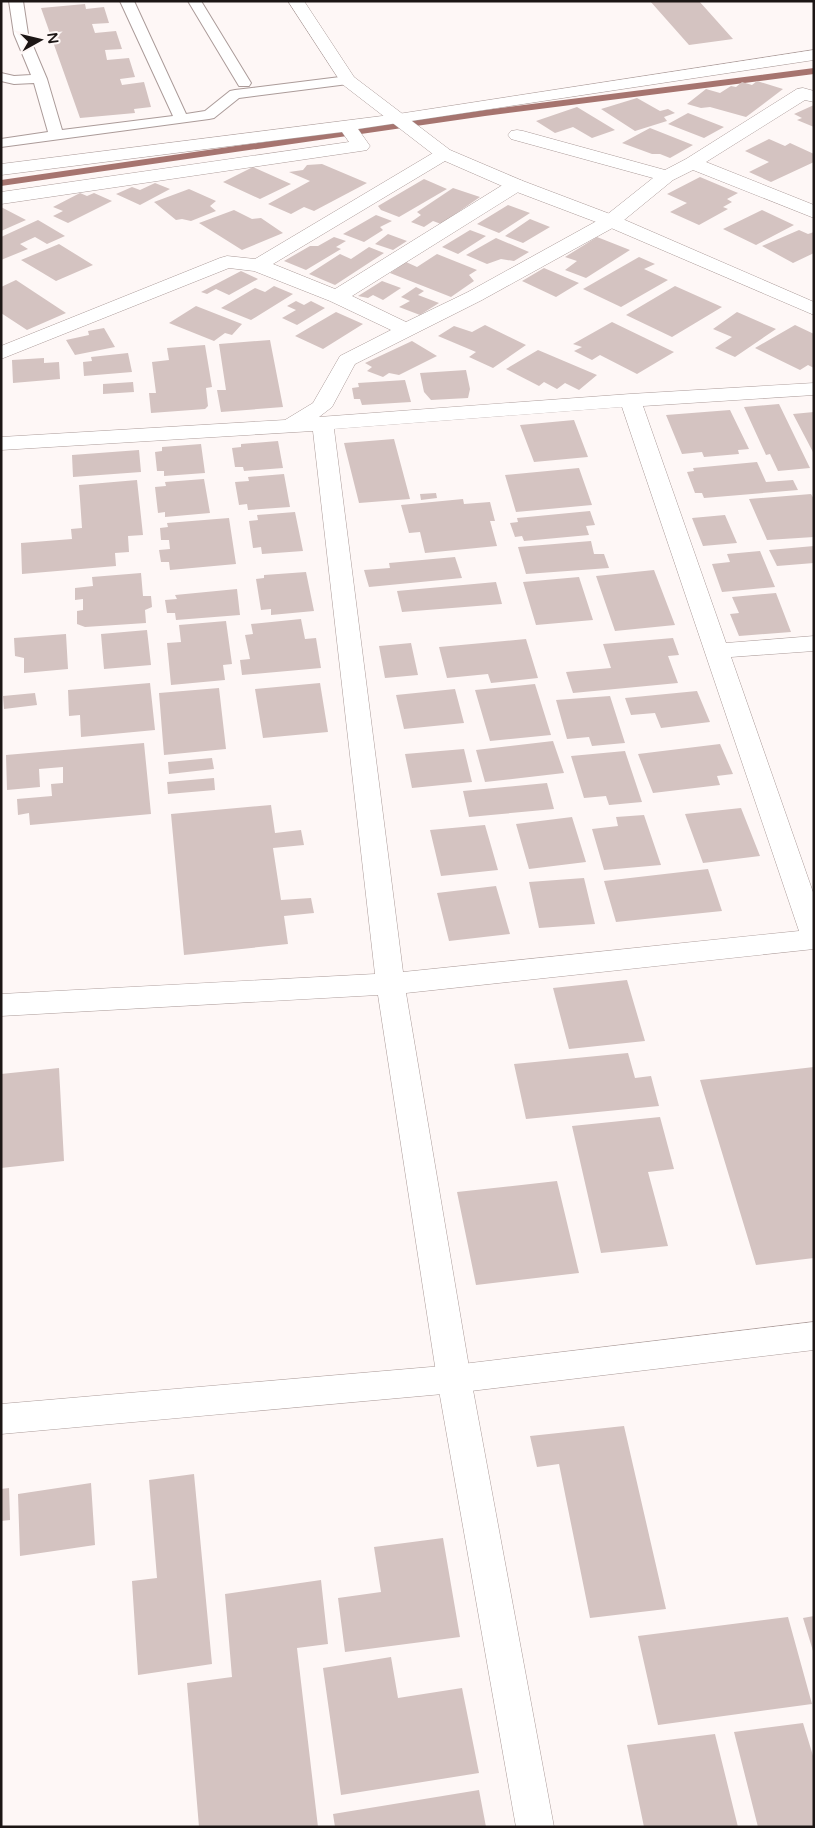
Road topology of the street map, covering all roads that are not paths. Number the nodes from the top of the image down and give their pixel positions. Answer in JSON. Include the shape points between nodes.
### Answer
{"nodes":[{"id":1,"x":16,"y":1,"type":"edge"},
{"id":2,"x":127,"y":1,"type":"edge"},
{"id":3,"x":194,"y":1,"type":"edge"},
{"id":4,"x":296,"y":1,"type":"edge"},
{"id":5,"x":814,"y":55,"type":"edge"},
{"id":6,"x":1,"y":77,"type":"edge"},
{"id":7,"x":814,"y":79,"type":"edge"},
{"id":8,"x":40,"y":80,"type":"junction"},
{"id":9,"x":348,"y":80,"type":"junction"},
{"id":10,"x":244,"y":84,"type":"dead end"},
{"id":11,"x":808,"y":95,"type":"edge"},
{"id":12,"x":181,"y":118,"type":"junction"},
{"id":13,"x":398,"y":119,"type":"junction"},
{"id":14,"x":347,"y":126,"type":"junction"},
{"id":15,"x":56,"y":135,"type":"junction"},
{"id":16,"x":518,"y":135,"type":"dead end"},
{"id":17,"x":1,"y":143,"type":"edge"},
{"id":18,"x":444,"y":154,"type":"junction"},
{"id":19,"x":692,"y":163,"type":"junction"},
{"id":20,"x":1,"y":170,"type":"edge"},
{"id":21,"x":667,"y":176,"type":"junction"},
{"id":22,"x":516,"y":185,"type":"junction"},
{"id":23,"x":1,"y":198,"type":"edge"},
{"id":24,"x":814,"y":212,"type":"edge"},
{"id":25,"x":611,"y":221,"type":"junction"},
{"id":26,"x":258,"y":265,"type":"junction"},
{"id":27,"x":338,"y":297,"type":"junction"},
{"id":28,"x":814,"y":308,"type":"edge"},
{"id":29,"x":406,"y":330,"type":"junction"},
{"id":30,"x":1,"y":353,"type":"edge"},
{"id":31,"x":814,"y":389,"type":"edge"},
{"id":32,"x":630,"y":400,"type":"junction"},
{"id":33,"x":323,"y":424,"type":"junction"},
{"id":34,"x":289,"y":426,"type":"junction"},
{"id":35,"x":1,"y":444,"type":"edge"},
{"id":36,"x":814,"y":643,"type":"edge"},
{"id":37,"x":716,"y":651,"type":"junction"},
{"id":38,"x":814,"y":937,"type":"edge"},
{"id":39,"x":390,"y":984,"type":"junction"},
{"id":40,"x":1,"y":1005,"type":"edge"},
{"id":41,"x":814,"y":1336,"type":"edge"},
{"id":42,"x":454,"y":1379,"type":"junction"},
{"id":43,"x":1,"y":1419,"type":"edge"},
{"id":44,"x":535,"y":1827,"type":"edge"}],
"edges":[{"from":1,"to":8,"type":"lane","via":[[21,34]]},
{"from":2,"to":12,"type":"lane"},
{"from":3,"to":10,"type":"lane"},
{"from":4,"to":9,"type":"street"},
{"from":5,"to":13,"type":"street"},
{"from":6,"to":8,"type":"lane"},
{"from":7,"to":11,"type":"street","via":[[805,80]]},
{"from":8,"to":15,"type":"lane"},
{"from":9,"to":12,"type":"lane","via":[[236,94],[209,115]]},
{"from":9,"to":13,"type":"street"},
{"from":11,"to":19,"type":"street"},
{"from":12,"to":15,"type":"lane"},
{"from":13,"to":14,"type":"street"},
{"from":13,"to":18,"type":"street"},
{"from":14,"to":20,"type":"street"},
{"from":14,"to":23,"type":"street","via":[[361,146]]},
{"from":15,"to":17,"type":"lane"},
{"from":16,"to":21,"type":"street"},
{"from":18,"to":22,"type":"street"},
{"from":18,"to":26,"type":"street"},
{"from":19,"to":21,"type":"street"},
{"from":19,"to":24,"type":"street"},
{"from":21,"to":25,"type":"street"},
{"from":22,"to":25,"type":"street"},
{"from":22,"to":27,"type":"street"},
{"from":25,"to":28,"type":"street"},
{"from":25,"to":29,"type":"street"},
{"from":26,"to":27,"type":"street"},
{"from":26,"to":30,"type":"street","via":[[227,262]]},
{"from":27,"to":29,"type":"street"},
{"from":29,"to":34,"type":"street","via":[[347,360],[321,407]]},
{"from":31,"to":32,"type":"street"},
{"from":32,"to":33,"type":"street"},
{"from":32,"to":37,"type":"street"},
{"from":33,"to":34,"type":"street"},
{"from":33,"to":39,"type":"street"},
{"from":34,"to":35,"type":"street"},
{"from":36,"to":37,"type":"street"},
{"from":37,"to":38,"type":"street"},
{"from":38,"to":39,"type":"street"},
{"from":39,"to":40,"type":"street"},
{"from":39,"to":42,"type":"street"},
{"from":41,"to":42,"type":"street"},
{"from":42,"to":43,"type":"street"},
{"from":42,"to":44,"type":"street"}]}
